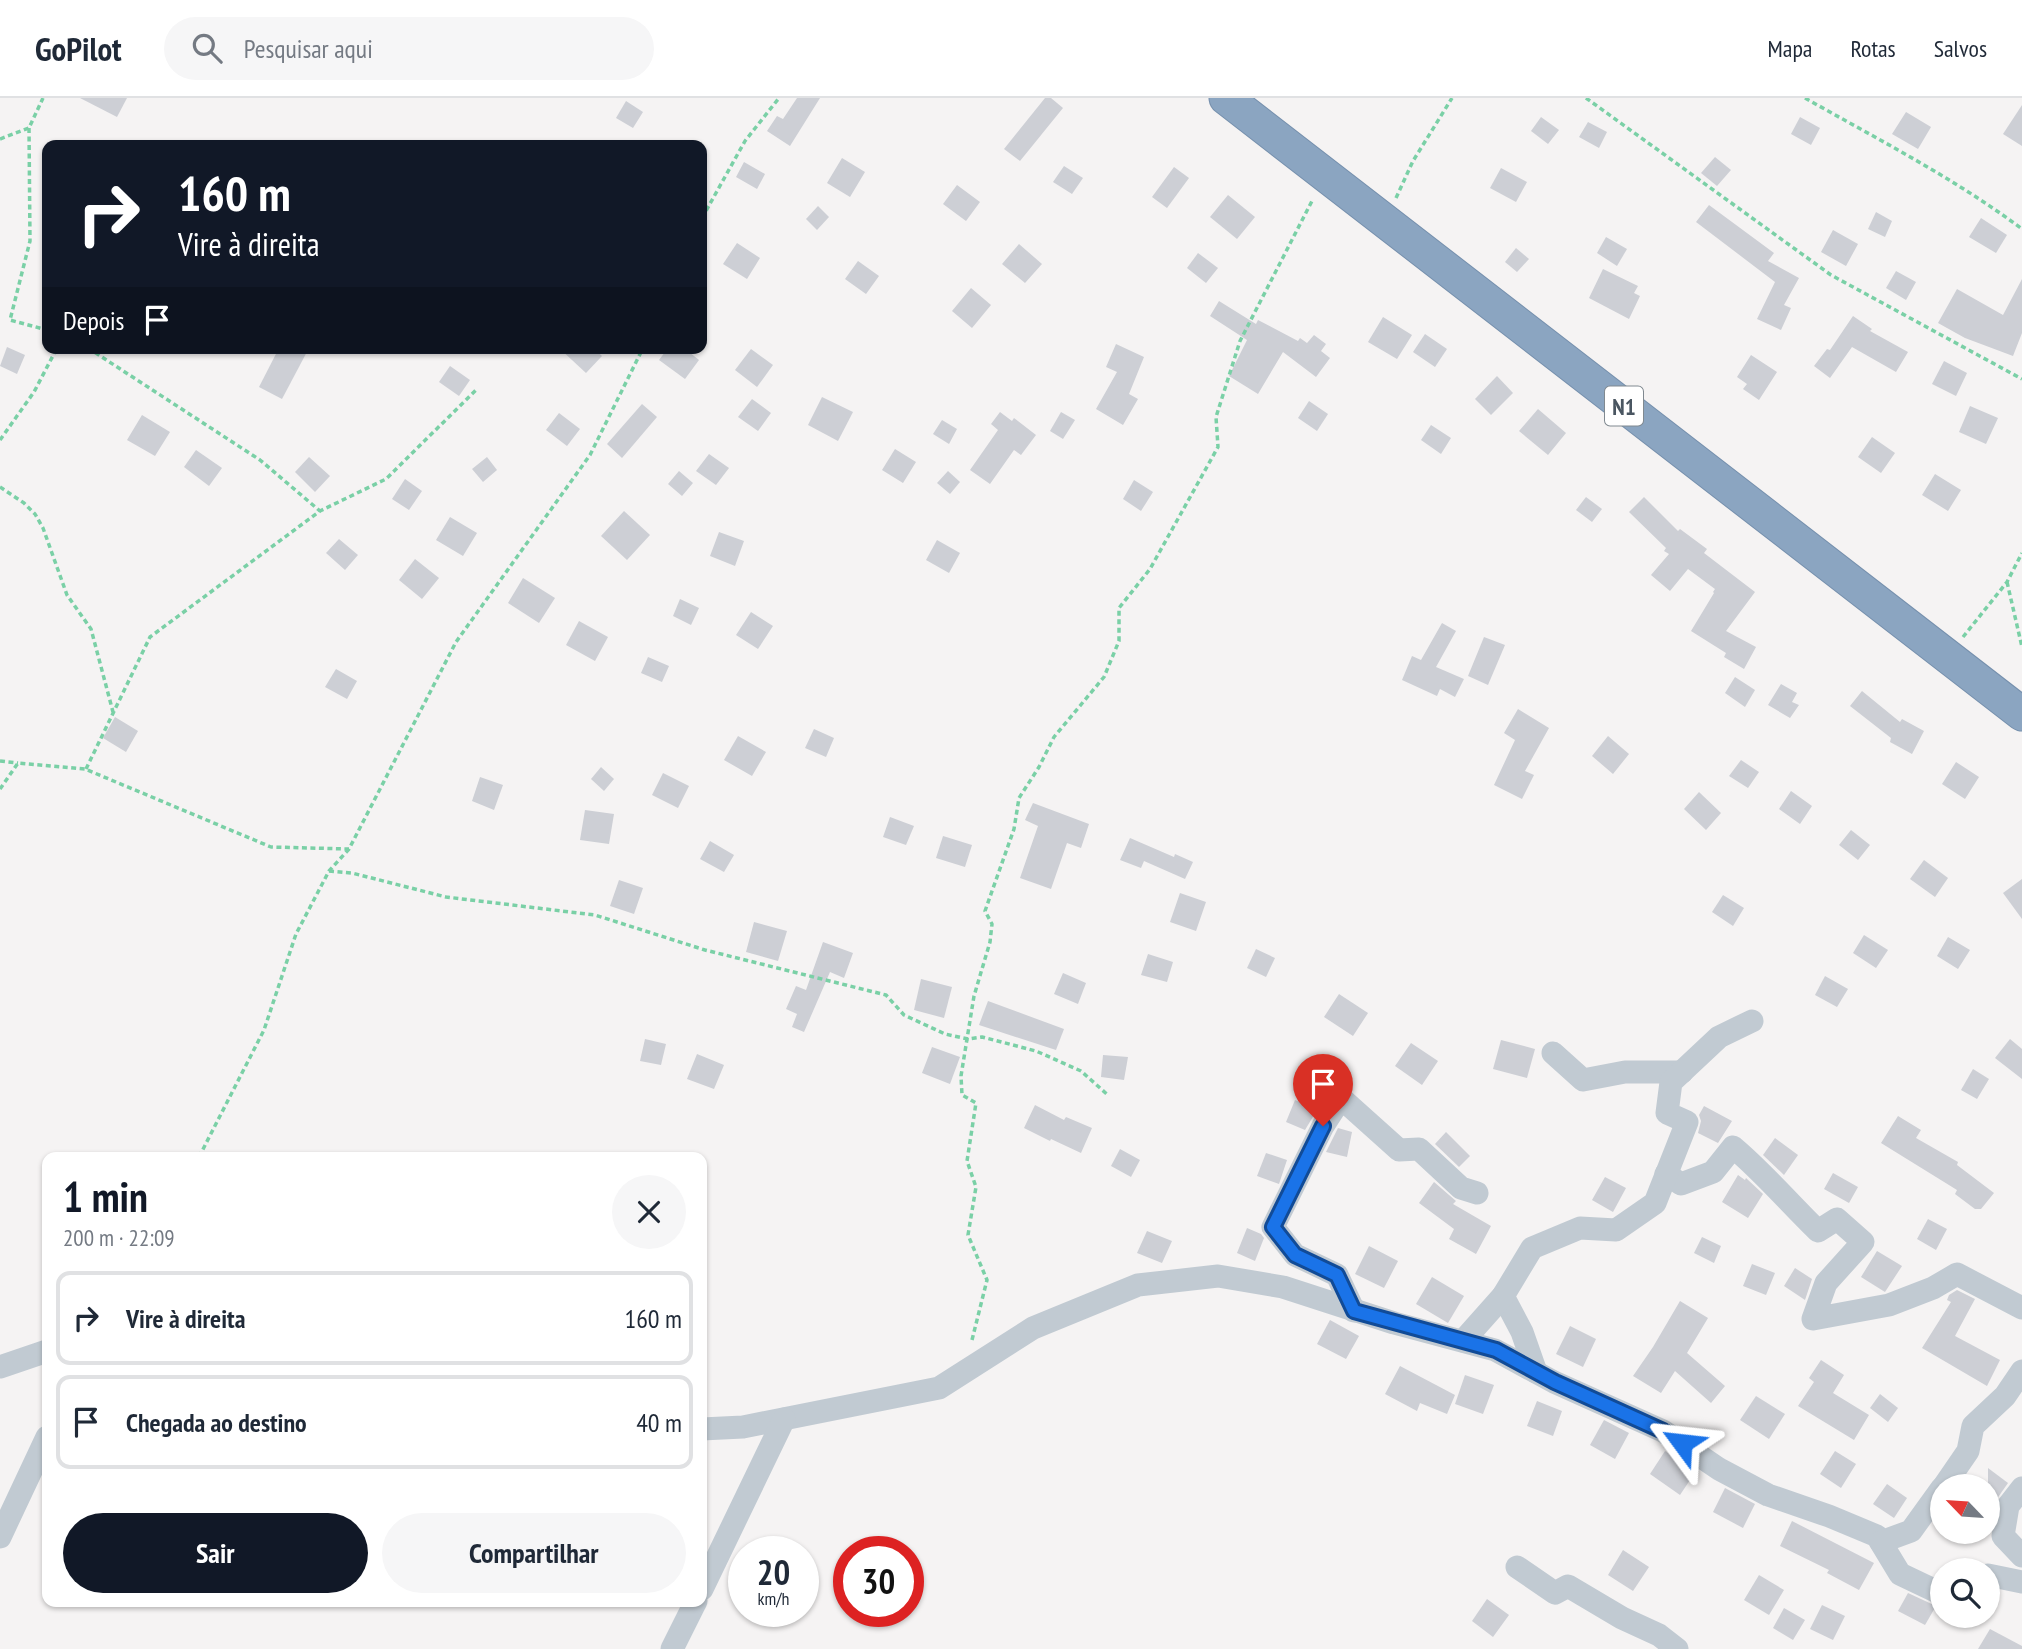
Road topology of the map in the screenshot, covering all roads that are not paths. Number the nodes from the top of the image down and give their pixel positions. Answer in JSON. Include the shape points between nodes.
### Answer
{"nodes":[{"id":1,"x":1226,"y":98,"type":"edge"},
{"id":2,"x":2022,"y":714,"type":"edge"},
{"id":3,"x":1752,"y":1021,"type":"dead end"},
{"id":4,"x":1553,"y":1053,"type":"dead end"},
{"id":5,"x":1682,"y":1072,"type":"junction"},
{"id":6,"x":1666,"y":1174,"type":"junction"},
{"id":7,"x":1476,"y":1192,"type":"dead end"},
{"id":8,"x":1503,"y":1296,"type":"junction"},
{"id":9,"x":2022,"y":1308,"type":"edge"},
{"id":10,"x":1354,"y":1311,"type":"junction"},
{"id":11,"x":1463,"y":1341,"type":"junction"},
{"id":12,"x":42,"y":1353,"type":"edge"},
{"id":13,"x":0,"y":1367,"type":"edge"},
{"id":14,"x":2022,"y":1371,"type":"edge"},
{"id":15,"x":1536,"y":1372,"type":"junction"},
{"id":16,"x":784,"y":1419,"type":"junction"},
{"id":17,"x":707,"y":1429,"type":"edge"},
{"id":18,"x":42,"y":1448,"type":"edge"},
{"id":19,"x":1952,"y":1474,"type":"edge"},
{"id":20,"x":2022,"y":1488,"type":"edge"},
{"id":21,"x":1930,"y":1505,"type":"edge"},
{"id":22,"x":0,"y":1537,"type":"edge"},
{"id":23,"x":1881,"y":1542,"type":"junction"},
{"id":24,"x":2022,"y":1556,"type":"edge"},
{"id":25,"x":1517,"y":1567,"type":"dead end"},
{"id":26,"x":2000,"y":1577,"type":"edge"},
{"id":27,"x":707,"y":1579,"type":"edge"},
{"id":28,"x":2022,"y":1582,"type":"edge"},
{"id":29,"x":1930,"y":1588,"type":"edge"},
{"id":30,"x":693,"y":1607,"type":"edge"},
{"id":31,"x":672,"y":1649,"type":"edge"},
{"id":32,"x":1677,"y":1649,"type":"edge"}],
"edges":[{"from":1,"to":2,"type":"highway","number":"N1"},
{"from":3,"to":5,"type":"street","via":[[1719,1037]]},
{"from":4,"to":5,"type":"street","via":[[1583,1080],[1625,1072]]},
{"from":5,"to":6,"type":"street","via":[[1671,1082],[1667,1113],[1687,1122]]},
{"from":6,"to":8,"type":"street","via":[[1655,1203],[1616,1230],[1580,1228],[1532,1248]]},
{"from":6,"to":9,"type":"street","via":[[1681,1184],[1692,1180],[1713,1171],[1733,1147],[1818,1231],[1837,1219],[1863,1242],[1826,1283],[1813,1319],[1889,1305],[1933,1289],[1957,1274]]},
{"from":7,"to":10,"type":"street","via":[[1461,1188],[1419,1149],[1399,1150],[1341,1098],[1273,1227],[1295,1255],[1337,1275]]},
{"from":8,"to":11,"type":"street"},
{"from":8,"to":15,"type":"street"},
{"from":10,"to":11,"type":"street"},
{"from":10,"to":16,"type":"street","via":[[1283,1287],[1218,1276],[1138,1285],[1033,1328],[939,1388]]},
{"from":11,"to":15,"type":"street","via":[[1496,1350]]},
{"from":12,"to":13,"type":"street"},
{"from":14,"to":19,"type":"street","via":[[2005,1396],[1973,1426],[1968,1451]]},
{"from":15,"to":23,"type":"street","via":[[1663,1431],[1768,1496],[1865,1531]]},
{"from":16,"to":17,"type":"street"},
{"from":16,"to":27,"type":"street"},
{"from":18,"to":22,"type":"street"},
{"from":20,"to":24,"type":"street","via":[[2008,1506],[2003,1536]]},
{"from":21,"to":23,"type":"street","via":[[1911,1531]]},
{"from":23,"to":29,"type":"street","via":[[1900,1574]]},
{"from":25,"to":32,"type":"street","via":[[1555,1593],[1568,1586]]},
{"from":26,"to":28,"type":"street"},
{"from":30,"to":31,"type":"street"}]}
